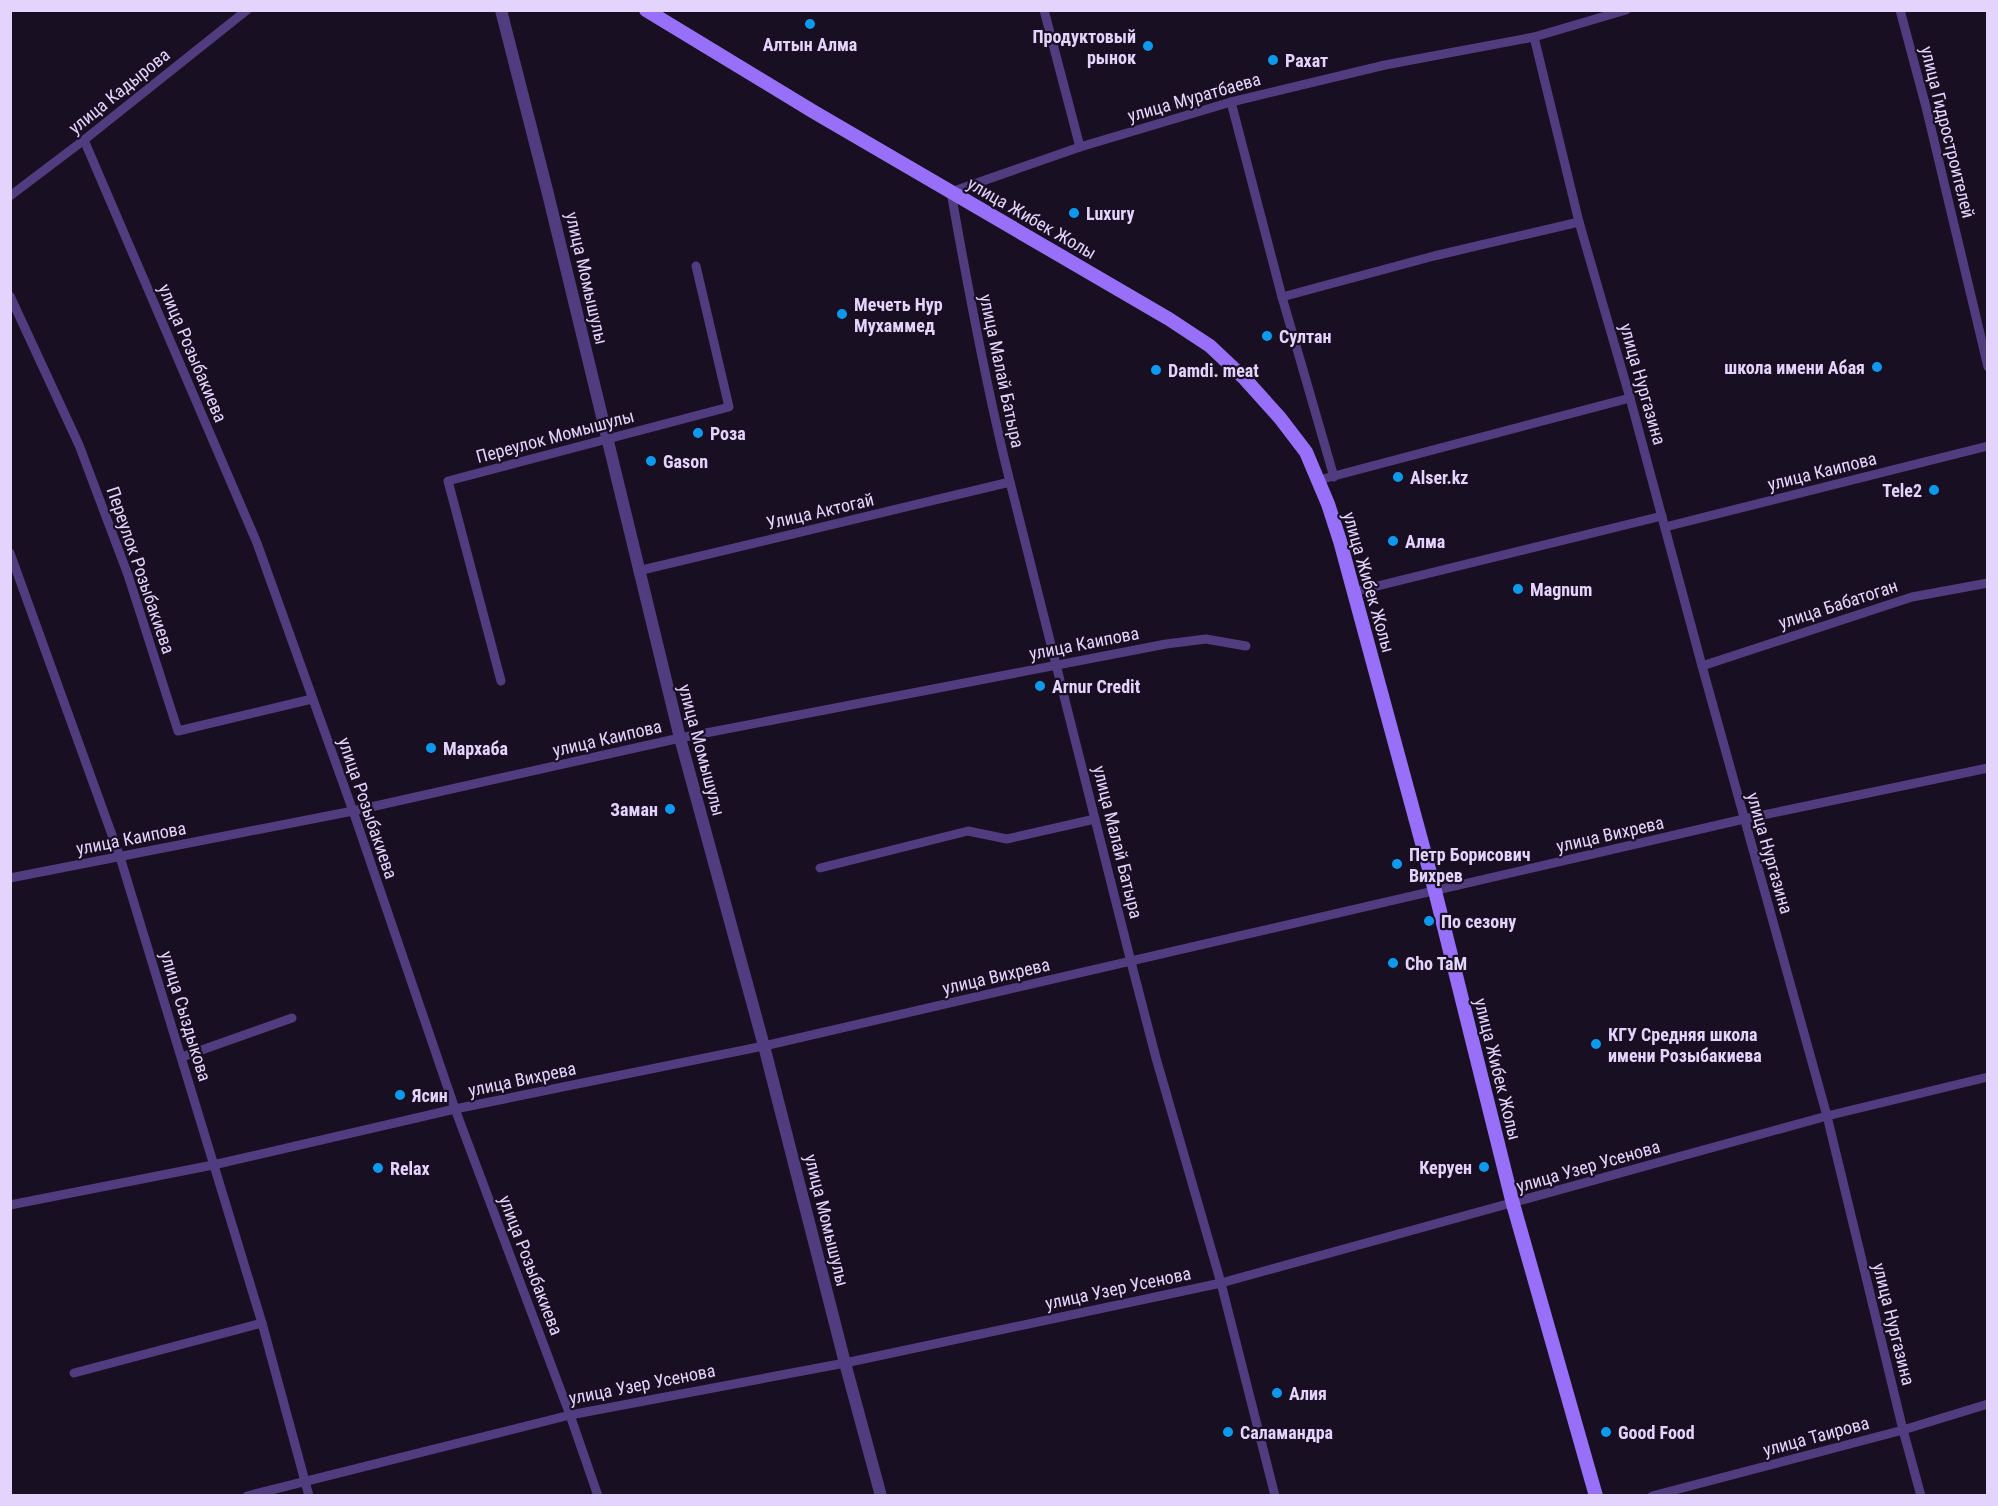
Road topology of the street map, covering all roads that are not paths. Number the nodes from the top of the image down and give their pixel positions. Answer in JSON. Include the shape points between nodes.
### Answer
{"nodes":[{"id":1,"x":247,"y":10,"type":"edge"},
{"id":2,"x":501,"y":10,"type":"edge"},
{"id":3,"x":646,"y":10,"type":"edge"},
{"id":4,"x":1044,"y":10,"type":"edge"},
{"id":5,"x":1626,"y":10,"type":"edge"},
{"id":6,"x":1900,"y":10,"type":"edge"},
{"id":7,"x":1534,"y":38,"type":"junction"},
{"id":8,"x":1231,"y":102,"type":"junction"},
{"id":9,"x":84,"y":140,"type":"junction"},
{"id":10,"x":1080,"y":147,"type":"junction"},
{"id":11,"x":951,"y":192,"type":"junction"},
{"id":12,"x":10,"y":196,"type":"edge"},
{"id":13,"x":1579,"y":222,"type":"junction"},
{"id":14,"x":696,"y":266,"type":"dead end"},
{"id":15,"x":10,"y":296,"type":"edge"},
{"id":16,"x":1282,"y":297,"type":"junction"},
{"id":17,"x":1988,"y":367,"type":"edge"},
{"id":18,"x":1630,"y":398,"type":"junction"},
{"id":19,"x":607,"y":439,"type":"junction"},
{"id":20,"x":1988,"y":446,"type":"edge"},
{"id":21,"x":1334,"y":477,"type":"junction"},
{"id":22,"x":1319,"y":480,"type":"junction"},
{"id":23,"x":1010,"y":482,"type":"junction"},
{"id":24,"x":1662,"y":516,"type":"junction"},
{"id":25,"x":1665,"y":527,"type":"junction"},
{"id":26,"x":10,"y":553,"type":"edge"},
{"id":27,"x":638,"y":572,"type":"junction"},
{"id":28,"x":1988,"y":583,"type":"edge"},
{"id":29,"x":1353,"y":592,"type":"junction"},
{"id":30,"x":1246,"y":646,"type":"dead end"},
{"id":31,"x":1057,"y":665,"type":"junction"},
{"id":32,"x":1702,"y":666,"type":"junction"},
{"id":33,"x":501,"y":681,"type":"dead end"},
{"id":34,"x":312,"y":699,"type":"junction"},
{"id":35,"x":680,"y":738,"type":"junction"},
{"id":36,"x":1988,"y":768,"type":"edge"},
{"id":37,"x":353,"y":811,"type":"junction"},
{"id":38,"x":1095,"y":819,"type":"junction"},
{"id":39,"x":1744,"y":819,"type":"junction"},
{"id":40,"x":120,"y":856,"type":"junction"},
{"id":41,"x":820,"y":868,"type":"dead end"},
{"id":42,"x":10,"y":878,"type":"edge"},
{"id":43,"x":1435,"y":891,"type":"junction"},
{"id":44,"x":1131,"y":962,"type":"junction"},
{"id":45,"x":292,"y":1018,"type":"dead end"},
{"id":46,"x":764,"y":1046,"type":"junction"},
{"id":47,"x":182,"y":1057,"type":"junction"},
{"id":48,"x":1988,"y":1077,"type":"edge"},
{"id":49,"x":455,"y":1109,"type":"junction"},
{"id":50,"x":1827,"y":1116,"type":"junction"},
{"id":51,"x":213,"y":1166,"type":"junction"},
{"id":52,"x":1513,"y":1204,"type":"junction"},
{"id":53,"x":10,"y":1205,"type":"edge"},
{"id":54,"x":1221,"y":1283,"type":"junction"},
{"id":55,"x":262,"y":1323,"type":"junction"},
{"id":56,"x":844,"y":1363,"type":"junction"},
{"id":57,"x":74,"y":1373,"type":"dead end"},
{"id":58,"x":1988,"y":1404,"type":"edge"},
{"id":59,"x":570,"y":1415,"type":"junction"},
{"id":60,"x":1903,"y":1430,"type":"junction"},
{"id":61,"x":304,"y":1481,"type":"junction"},
{"id":62,"x":247,"y":1496,"type":"edge"},
{"id":63,"x":309,"y":1496,"type":"edge"},
{"id":64,"x":598,"y":1496,"type":"edge"},
{"id":65,"x":881,"y":1496,"type":"edge"},
{"id":66,"x":1275,"y":1496,"type":"edge"},
{"id":67,"x":1596,"y":1496,"type":"edge"},
{"id":68,"x":1652,"y":1496,"type":"edge"},
{"id":69,"x":1921,"y":1496,"type":"edge"}],
"edges":[{"from":1,"to":9,"type":"street","name":"улица Кадырова"},
{"from":2,"to":19,"type":"street","name":"улица Момышулы"},
{"from":3,"to":11,"type":"main road","name":"улица Жибек Жолы"},
{"from":4,"to":10,"type":"street"},
{"from":5,"to":7,"type":"street","name":"улица Муратбаева"},
{"from":6,"to":17,"type":"street","name":"улица Гидростроителей"},
{"from":7,"to":8,"type":"street","name":"улица Муратбаева","via":[[1385,65]]},
{"from":7,"to":13,"type":"street","name":"улица Нургазина"},
{"from":8,"to":10,"type":"street","name":"улица Муратбаева"},
{"from":8,"to":16,"type":"street"},
{"from":9,"to":12,"type":"street","name":"улица Кадырова"},
{"from":9,"to":34,"type":"street","name":"улица Розыбакиева","via":[[257,543]]},
{"from":10,"to":11,"type":"street","name":"улица Муратбаева"},
{"from":11,"to":22,"type":"main road","name":"улица Жибек Жолы","via":[[1210,346],[1280,418],[1306,452]]},
{"from":11,"to":23,"type":"street","name":"улица Малай Батыра","via":[[971,307]]},
{"from":13,"to":16,"type":"street"},
{"from":13,"to":18,"type":"street","name":"улица Нургазина"},
{"from":14,"to":19,"type":"street","name":"Переулок Момышулы","via":[[729,407]]},
{"from":15,"to":34,"type":"street","name":"Переулок Розыбакиева","via":[[80,445],[128,575],[178,731]]},
{"from":16,"to":21,"type":"street"},
{"from":18,"to":21,"type":"street"},
{"from":18,"to":24,"type":"street","name":"улица Нургазина"},
{"from":19,"to":27,"type":"street","name":"улица Момышулы"},
{"from":19,"to":33,"type":"street","name":"Переулок Момышулы","via":[[448,482]]},
{"from":20,"to":25,"type":"street","name":"улица Каипова"},
{"from":21,"to":22,"type":"street"},
{"from":22,"to":29,"type":"main road","name":"улица Жибек Жолы"},
{"from":23,"to":27,"type":"street","name":"Улица Актогай"},
{"from":23,"to":31,"type":"street","name":"улица Малай Батыра"},
{"from":24,"to":25,"type":"street","name":"улица Нургазина"},
{"from":24,"to":29,"type":"street"},
{"from":25,"to":32,"type":"street","name":"улица Нургазина"},
{"from":26,"to":40,"type":"street","name":"улица Сыздыкова"},
{"from":27,"to":35,"type":"street","name":"улица Момышулы"},
{"from":28,"to":32,"type":"street","name":"улица Бабатоган","via":[[1912,597]]},
{"from":29,"to":43,"type":"main road","name":"улица Жибек Жолы"},
{"from":30,"to":31,"type":"street","name":"улица Каипова","via":[[1206,639]]},
{"from":31,"to":35,"type":"street","name":"улица Каипова"},
{"from":31,"to":38,"type":"street","name":"улица Малай Батыра"},
{"from":32,"to":39,"type":"street","name":"улица Нургазина"},
{"from":34,"to":37,"type":"street","name":"улица Розыбакиева"},
{"from":35,"to":37,"type":"street","name":"улица Каипова"},
{"from":35,"to":46,"type":"street","name":"улица Момышулы"},
{"from":36,"to":39,"type":"street","name":"улица Вихрева"},
{"from":37,"to":40,"type":"street","name":"улица Каипова"},
{"from":37,"to":49,"type":"street","name":"улица Розыбакиева"},
{"from":38,"to":41,"type":"street","via":[[1007,838],[968,831]]},
{"from":38,"to":44,"type":"street","name":"улица Малай Батыра"},
{"from":39,"to":43,"type":"street","name":"улица Вихрева"},
{"from":39,"to":50,"type":"street","name":"улица Нургазина"},
{"from":40,"to":42,"type":"street","name":"улица Каипова"},
{"from":40,"to":47,"type":"street","name":"улица Сыздыкова"},
{"from":43,"to":44,"type":"street","name":"улица Вихрева"},
{"from":43,"to":52,"type":"main road","name":"улица Жибек Жолы"},
{"from":44,"to":46,"type":"street","name":"улица Вихрева"},
{"from":44,"to":54,"type":"street","name":"улица Малай Батыра"},
{"from":45,"to":47,"type":"street"},
{"from":46,"to":49,"type":"street","name":"улица Вихрева"},
{"from":46,"to":56,"type":"street","name":"улица Момышулы"},
{"from":47,"to":51,"type":"street","name":"улица Сыздыкова"},
{"from":48,"to":50,"type":"street","name":"улица Узер Усенова"},
{"from":49,"to":51,"type":"street","name":"улица Вихрева"},
{"from":49,"to":59,"type":"street","name":"улица Розыбакиева"},
{"from":50,"to":52,"type":"street","name":"улица Узер Усенова"},
{"from":50,"to":60,"type":"street","name":"улица Нургазина"},
{"from":51,"to":53,"type":"street","name":"улица Вихрева"},
{"from":51,"to":55,"type":"street","name":"улица Сыздыкова"},
{"from":52,"to":54,"type":"street","name":"улица Узер Усенова"},
{"from":52,"to":67,"type":"main road","name":"улица Жибек Жолы"},
{"from":54,"to":56,"type":"street","name":"улица Узер Усенова"},
{"from":54,"to":66,"type":"street","name":"улица Малай Батыра"},
{"from":55,"to":57,"type":"street"},
{"from":55,"to":61,"type":"street","name":"улица Сыздыкова"},
{"from":56,"to":59,"type":"street","name":"улица Узер Усенова"},
{"from":56,"to":65,"type":"street","name":"улица Момышулы"},
{"from":58,"to":60,"type":"street","name":"улица Таирова"},
{"from":59,"to":61,"type":"street","name":"улица Узер Усенова"},
{"from":59,"to":64,"type":"street","name":"улица Розыбакиева"},
{"from":60,"to":68,"type":"street","name":"улица Таирова"},
{"from":60,"to":69,"type":"street","name":"улица Нургазина"},
{"from":61,"to":62,"type":"street","name":"улица Узер Усенова"},
{"from":61,"to":63,"type":"street","name":"улица Сыздыкова"}]}
